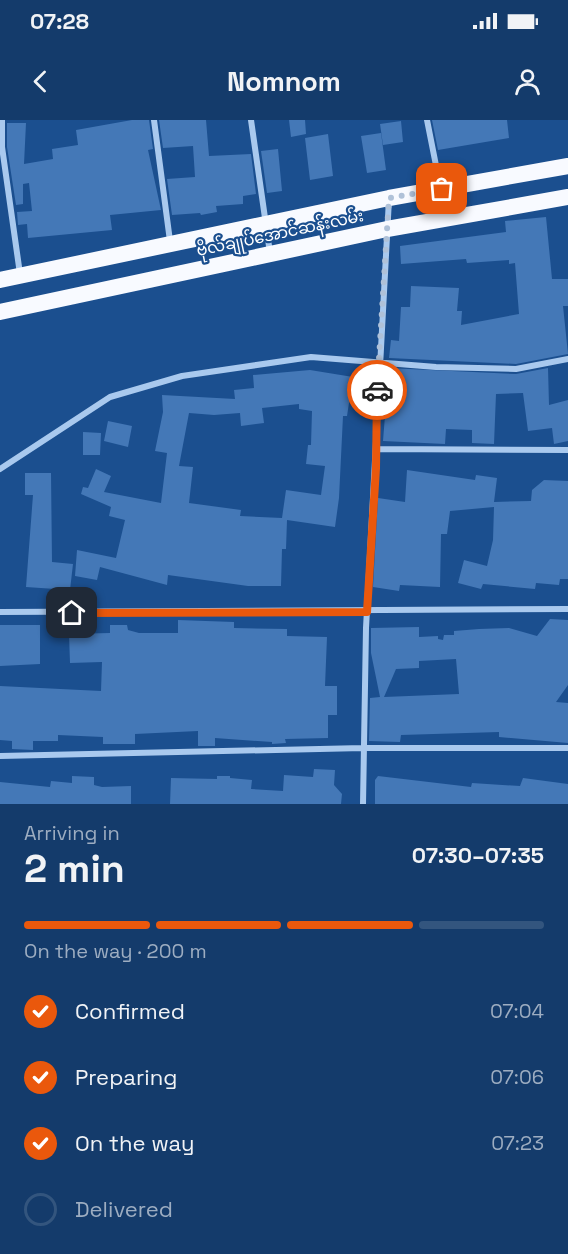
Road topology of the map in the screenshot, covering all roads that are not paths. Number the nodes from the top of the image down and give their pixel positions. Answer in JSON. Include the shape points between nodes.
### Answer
{"nodes":[{"id":1,"x":2,"y":120,"type":"edge"},
{"id":2,"x":154,"y":120,"type":"edge"},
{"id":3,"x":251,"y":120,"type":"edge"},
{"id":4,"x":427,"y":120,"type":"edge"},
{"id":5,"x":568,"y":166,"type":"edge"},
{"id":6,"x":442,"y":189,"type":"junction"},
{"id":7,"x":568,"y":197,"type":"edge"},
{"id":8,"x":389,"y":198,"type":"junction"},
{"id":9,"x":447,"y":218,"type":"junction"},
{"id":10,"x":266,"y":224,"type":"junction"},
{"id":11,"x":387,"y":229,"type":"junction"},
{"id":12,"x":170,"y":244,"type":"junction"},
{"id":13,"x":270,"y":253,"type":"junction"},
{"id":14,"x":21,"y":275,"type":"junction"},
{"id":15,"x":0,"y":280,"type":"edge"},
{"id":16,"x":0,"y":312,"type":"edge"},
{"id":17,"x":568,"y":360,"type":"edge"},
{"id":18,"x":380,"y":362,"type":"junction"},
{"id":19,"x":377,"y":449,"type":"junction"},
{"id":20,"x":568,"y":450,"type":"edge"},
{"id":21,"x":0,"y":469,"type":"edge"},
{"id":22,"x":568,"y":609,"type":"edge"},
{"id":23,"x":0,"y":612,"type":"edge"},
{"id":24,"x":367,"y":612,"type":"junction"},
{"id":25,"x":568,"y":747,"type":"edge"},
{"id":26,"x":363,"y":748,"type":"junction"},
{"id":27,"x":0,"y":756,"type":"edge"},
{"id":28,"x":363,"y":804,"type":"edge"}],
"edges":[{"from":1,"to":14,"type":"street","via":[[2,147]]},
{"from":2,"to":12,"type":"street"},
{"from":3,"to":10,"type":"street"},
{"from":4,"to":6,"type":"street"},
{"from":5,"to":6,"type":"highway","name":"ဗိုလ်ချုပ်အောင်ဆန်းလမ်း"},
{"from":6,"to":8,"type":"highway","name":"ဗိုလ်ချုပ်အောင်ဆန်းလမ်း"},
{"from":6,"to":9,"type":"street"},
{"from":7,"to":9,"type":"highway","name":"ဗိုလ်ချုပ်အောင်ဆန်းလမ်း"},
{"from":8,"to":10,"type":"highway","name":"ဗိုလ်ချုပ်အောင်ဆန်းလမ်း"},
{"from":8,"to":11,"type":"street"},
{"from":9,"to":11,"type":"highway","name":"ဗိုလ်ချုပ်အောင်ဆန်းလမ်း"},
{"from":10,"to":12,"type":"highway","name":"ဗိုလ်ချုပ်အောင်ဆန်းလမ်း"},
{"from":10,"to":13,"type":"street"},
{"from":11,"to":13,"type":"highway","name":"ဗိုလ်ချုပ်အောင်ဆန်းလမ်း"},
{"from":11,"to":18,"type":"street"},
{"from":12,"to":14,"type":"highway","name":"ဗိုလ်ချုပ်အောင်ဆန်းလမ်း"},
{"from":13,"to":16,"type":"highway","name":"ဗိုလ်ချုပ်အောင်ဆန်းလမ်း"},
{"from":14,"to":15,"type":"highway","name":"ဗိုလ်ချုပ်အောင်ဆန်းလမ်း"},
{"from":17,"to":18,"type":"street","via":[[516,369]]},
{"from":18,"to":19,"type":"street"},
{"from":18,"to":21,"type":"street","via":[[311,357],[182,376],[110,397]]},
{"from":19,"to":20,"type":"street"},
{"from":19,"to":24,"type":"street"},
{"from":22,"to":24,"type":"street"},
{"from":23,"to":24,"type":"street"},
{"from":24,"to":26,"type":"street"},
{"from":25,"to":26,"type":"street"},
{"from":26,"to":27,"type":"street"},
{"from":26,"to":28,"type":"street"}]}
